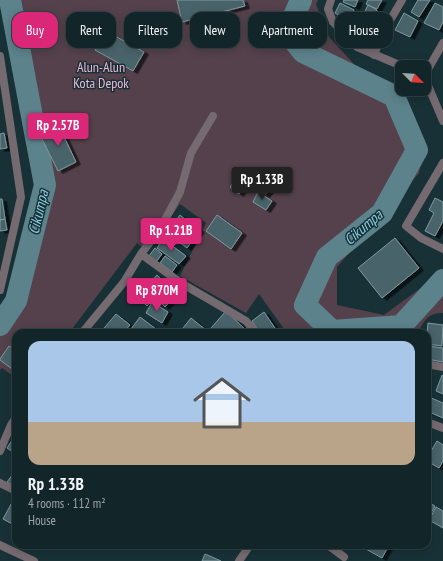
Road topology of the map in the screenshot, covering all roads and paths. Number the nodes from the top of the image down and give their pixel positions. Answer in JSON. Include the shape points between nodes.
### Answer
{"nodes":[{"id":1,"x":331,"y":0,"type":"edge"},
{"id":2,"x":402,"y":0,"type":"edge"},
{"id":3,"x":443,"y":43,"type":"edge"},
{"id":4,"x":374,"y":55,"type":"junction"},
{"id":5,"x":0,"y":56,"type":"edge"},
{"id":6,"x":395,"y":63,"type":"edge"},
{"id":7,"x":213,"y":116,"type":"dead end"},
{"id":8,"x":443,"y":121,"type":"edge"},
{"id":9,"x":443,"y":163,"type":"edge"},
{"id":10,"x":443,"y":249,"type":"edge"},
{"id":11,"x":141,"y":254,"type":"junction"},
{"id":12,"x":0,"y":290,"type":"edge"},
{"id":13,"x":85,"y":329,"type":"edge"},
{"id":14,"x":253,"y":329,"type":"edge"},
{"id":15,"x":431,"y":365,"type":"edge"},
{"id":16,"x":443,"y":367,"type":"edge"},
{"id":17,"x":12,"y":423,"type":"edge"},
{"id":18,"x":431,"y":424,"type":"edge"},
{"id":19,"x":443,"y":428,"type":"edge"},
{"id":20,"x":0,"y":451,"type":"edge"},
{"id":21,"x":0,"y":482,"type":"edge"},
{"id":22,"x":12,"y":489,"type":"edge"},
{"id":23,"x":0,"y":545,"type":"edge"},
{"id":24,"x":247,"y":549,"type":"edge"},
{"id":25,"x":333,"y":549,"type":"edge"},
{"id":26,"x":344,"y":557,"type":"dead end"},
{"id":27,"x":34,"y":561,"type":"edge"},
{"id":28,"x":239,"y":561,"type":"edge"}],
"edges":[{"from":1,"to":4,"type":"street","via":[[328,9],[333,22],[357,47]]},
{"from":2,"to":4,"type":"street","via":[[382,34]]},
{"from":3,"to":8,"type":"street","via":[[424,76]]},
{"from":4,"to":6,"type":"street"},
{"from":5,"to":12,"type":"street","via":[[21,197]]},
{"from":7,"to":11,"type":"street","via":[[191,153],[180,192],[160,229]]},
{"from":9,"to":10,"type":"street","via":[[406,226],[421,238]]},
{"from":11,"to":13,"type":"street","via":[[124,282]]},
{"from":11,"to":14,"type":"street","via":[[181,283],[246,321]]},
{"from":15,"to":16,"type":"street"},
{"from":17,"to":20,"type":"street"},
{"from":18,"to":19,"type":"street"},
{"from":21,"to":22,"type":"street"},
{"from":23,"to":27,"type":"street"},
{"from":24,"to":28,"type":"street"},
{"from":25,"to":26,"type":"street"}]}
